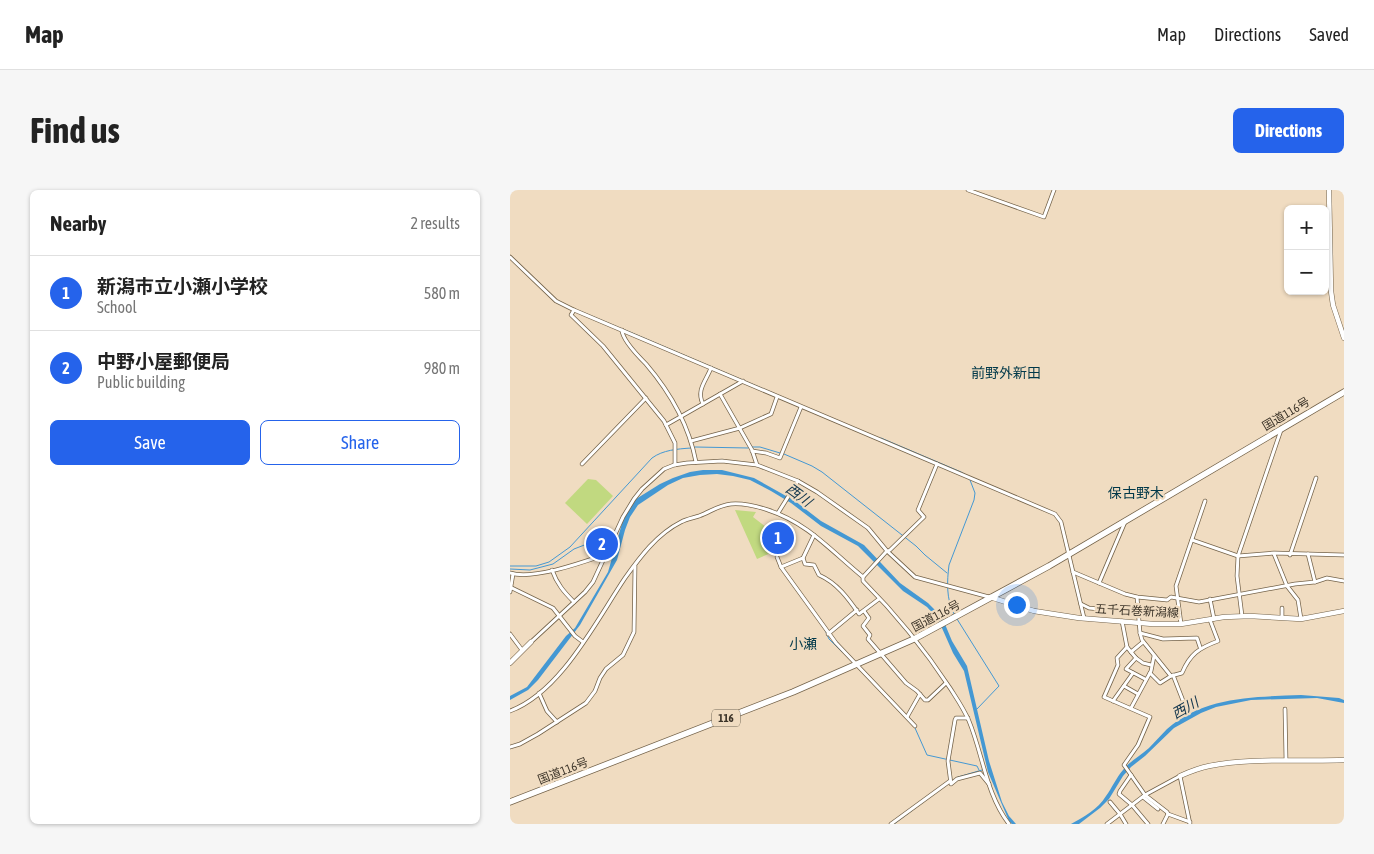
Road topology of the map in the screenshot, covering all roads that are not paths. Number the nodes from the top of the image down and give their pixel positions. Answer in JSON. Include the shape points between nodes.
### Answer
{"nodes":[{"id":1,"x":968,"y":190,"type":"edge"},
{"id":2,"x":1054,"y":190,"type":"edge"},
{"id":3,"x":1329,"y":190,"type":"edge"},
{"id":4,"x":510,"y":257,"type":"edge"},
{"id":5,"x":574,"y":310,"type":"junction"},
{"id":6,"x":622,"y":330,"type":"junction"},
{"id":7,"x":1344,"y":338,"type":"edge"},
{"id":8,"x":711,"y":368,"type":"junction"},
{"id":9,"x":742,"y":381,"type":"junction"},
{"id":10,"x":1344,"y":392,"type":"edge"},
{"id":11,"x":720,"y":394,"type":"junction"},
{"id":12,"x":778,"y":397,"type":"junction"},
{"id":13,"x":646,"y":398,"type":"junction"},
{"id":14,"x":703,"y":404,"type":"junction"},
{"id":15,"x":801,"y":407,"type":"junction"},
{"id":16,"x":681,"y":417,"type":"junction"},
{"id":17,"x":666,"y":425,"type":"junction"},
{"id":18,"x":740,"y":428,"type":"junction"},
{"id":19,"x":1281,"y":429,"type":"junction"},
{"id":20,"x":691,"y":441,"type":"junction"},
{"id":21,"x":752,"y":451,"type":"junction"},
{"id":22,"x":696,"y":462,"type":"junction"},
{"id":23,"x":582,"y":464,"type":"dead end"},
{"id":24,"x":675,"y":464,"type":"junction"},
{"id":25,"x":937,"y":464,"type":"junction"},
{"id":26,"x":756,"y":465,"type":"junction"},
{"id":27,"x":1316,"y":478,"type":"dead end"},
{"id":28,"x":798,"y":481,"type":"junction"},
{"id":29,"x":1205,"y":501,"type":"dead end"},
{"id":30,"x":778,"y":513,"type":"junction"},
{"id":31,"x":1126,"y":520,"type":"junction"},
{"id":32,"x":814,"y":535,"type":"junction"},
{"id":33,"x":1192,"y":540,"type":"junction"},
{"id":34,"x":887,"y":551,"type":"junction"},
{"id":35,"x":1068,"y":553,"type":"junction"},
{"id":36,"x":1274,"y":553,"type":"junction"},
{"id":37,"x":1290,"y":554,"type":"junction"},
{"id":38,"x":1308,"y":554,"type":"junction"},
{"id":39,"x":605,"y":555,"type":"junction"},
{"id":40,"x":1344,"y":555,"type":"edge"},
{"id":41,"x":1238,"y":556,"type":"junction"},
{"id":42,"x":777,"y":557,"type":"dead end"},
{"id":43,"x":803,"y":558,"type":"junction"},
{"id":44,"x":634,"y":565,"type":"junction"},
{"id":45,"x":781,"y":567,"type":"junction"},
{"id":46,"x":552,"y":570,"type":"junction"},
{"id":47,"x":1073,"y":572,"type":"junction"},
{"id":48,"x":512,"y":573,"type":"edge"},
{"id":49,"x":863,"y":578,"type":"junction"},
{"id":50,"x":1344,"y":581,"type":"edge"},
{"id":51,"x":1315,"y":582,"type":"junction"},
{"id":52,"x":1099,"y":583,"type":"junction"},
{"id":53,"x":1287,"y":586,"type":"junction"},
{"id":54,"x":511,"y":587,"type":"edge"},
{"id":55,"x":510,"y":592,"type":"edge"},
{"id":56,"x":1239,"y":593,"type":"junction"},
{"id":57,"x":1137,"y":597,"type":"junction"},
{"id":58,"x":990,"y":598,"type":"junction"},
{"id":59,"x":1176,"y":598,"type":"junction"},
{"id":60,"x":879,"y":599,"type":"junction"},
{"id":61,"x":1210,"y":599,"type":"junction"},
{"id":62,"x":574,"y":602,"type":"junction"},
{"id":63,"x":1081,"y":604,"type":"junction"},
{"id":64,"x":1282,"y":608,"type":"dead end"},
{"id":65,"x":1100,"y":609,"type":"dead end"},
{"id":66,"x":857,"y":610,"type":"junction"},
{"id":67,"x":864,"y":611,"type":"junction"},
{"id":68,"x":1344,"y":611,"type":"edge"},
{"id":69,"x":560,"y":616,"type":"junction"},
{"id":70,"x":1242,"y":616,"type":"junction"},
{"id":71,"x":1282,"y":617,"type":"junction"},
{"id":72,"x":1084,"y":618,"type":"junction"},
{"id":73,"x":1301,"y":619,"type":"junction"},
{"id":74,"x":1122,"y":620,"type":"junction"},
{"id":75,"x":1212,"y":620,"type":"junction"},
{"id":76,"x":1139,"y":623,"type":"junction"},
{"id":77,"x":1181,"y":624,"type":"junction"},
{"id":78,"x":1140,"y":633,"type":"junction"},
{"id":79,"x":510,"y":634,"type":"edge"},
{"id":80,"x":828,"y":634,"type":"junction"},
{"id":81,"x":914,"y":639,"type":"junction"},
{"id":82,"x":531,"y":642,"type":"joint"},
{"id":83,"x":583,"y":642,"type":"junction"},
{"id":84,"x":1143,"y":642,"type":"junction"},
{"id":85,"x":1127,"y":647,"type":"junction"},
{"id":86,"x":1200,"y":648,"type":"junction"},
{"id":87,"x":522,"y":650,"type":"junction"},
{"id":88,"x":1131,"y":652,"type":"junction"},
{"id":89,"x":881,"y":654,"type":"junction"},
{"id":90,"x":1154,"y":656,"type":"junction"},
{"id":91,"x":1136,"y":658,"type":"junction"},
{"id":92,"x":510,"y":663,"type":"edge"},
{"id":93,"x":856,"y":665,"type":"junction"},
{"id":94,"x":1118,"y":665,"type":"junction"},
{"id":95,"x":1151,"y":665,"type":"junction"},
{"id":96,"x":1126,"y":669,"type":"junction"},
{"id":97,"x":1150,"y":672,"type":"junction"},
{"id":98,"x":1133,"y":673,"type":"junction"},
{"id":99,"x":1172,"y":675,"type":"junction"},
{"id":100,"x":1145,"y":679,"type":"junction"},
{"id":101,"x":946,"y":682,"type":"junction"},
{"id":102,"x":1124,"y":686,"type":"junction"},
{"id":103,"x":539,"y":693,"type":"junction"},
{"id":104,"x":920,"y":694,"type":"junction"},
{"id":105,"x":1138,"y":694,"type":"junction"},
{"id":106,"x":1114,"y":701,"type":"junction"},
{"id":107,"x":1131,"y":708,"type":"junction"},
{"id":108,"x":1284,"y":709,"type":"dead end"},
{"id":109,"x":510,"y":711,"type":"edge"},
{"id":110,"x":1187,"y":711,"type":"dead end"},
{"id":111,"x":907,"y":717,"type":"junction"},
{"id":112,"x":968,"y":718,"type":"junction"},
{"id":113,"x":557,"y":722,"type":"junction"},
{"id":114,"x":915,"y":726,"type":"dead end"},
{"id":115,"x":510,"y":747,"type":"edge"},
{"id":116,"x":1344,"y":760,"type":"edge"},
{"id":117,"x":1286,"y":761,"type":"junction"},
{"id":118,"x":1130,"y":774,"type":"junction"},
{"id":119,"x":1180,"y":776,"type":"junction"},
{"id":120,"x":950,"y":781,"type":"junction"},
{"id":121,"x":989,"y":784,"type":"junction"},
{"id":122,"x":1144,"y":796,"type":"junction"},
{"id":123,"x":510,"y":802,"type":"edge"},
{"id":124,"x":1110,"y":802,"type":"dead end"},
{"id":125,"x":1132,"y":805,"type":"junction"},
{"id":126,"x":1158,"y":809,"type":"dead end"},
{"id":127,"x":1120,"y":814,"type":"junction"},
{"id":128,"x":1168,"y":814,"type":"junction"},
{"id":129,"x":1190,"y":823,"type":"edge"},
{"id":130,"x":892,"y":824,"type":"edge"},
{"id":131,"x":1009,"y":824,"type":"edge"},
{"id":132,"x":1107,"y":824,"type":"edge"},
{"id":133,"x":1126,"y":824,"type":"edge"},
{"id":134,"x":1148,"y":824,"type":"edge"},
{"id":135,"x":1163,"y":824,"type":"edge"}],
"edges":[{"from":1,"to":2,"type":"street","via":[[1044,217]]},
{"from":3,"to":7,"type":"main road","via":[[1330,284]]},
{"from":4,"to":5,"type":"street","via":[[556,301]]},
{"from":5,"to":6,"type":"street"},
{"from":5,"to":13,"type":"street","via":[[571,316],[603,346]]},
{"from":6,"to":8,"type":"street"},
{"from":6,"to":16,"type":"street","via":[[627,341],[661,382]]},
{"from":8,"to":9,"type":"street"},
{"from":8,"to":14,"type":"street","via":[[700,392]]},
{"from":9,"to":11,"type":"street"},
{"from":9,"to":12,"type":"street"},
{"from":10,"to":19,"type":"highway","name":"国道116号","number":"116"},
{"from":11,"to":14,"type":"street"},
{"from":11,"to":18,"type":"street"},
{"from":12,"to":15,"type":"street"},
{"from":12,"to":18,"type":"street","via":[[770,414]]},
{"from":13,"to":17,"type":"street"},
{"from":13,"to":23,"type":"street"},
{"from":14,"to":16,"type":"street"},
{"from":15,"to":21,"type":"street","via":[[780,458]]},
{"from":15,"to":25,"type":"street"},
{"from":16,"to":17,"type":"street"},
{"from":16,"to":20,"type":"street"},
{"from":17,"to":24,"type":"street","via":[[675,443]]},
{"from":18,"to":20,"type":"street"},
{"from":18,"to":21,"type":"street"},
{"from":19,"to":31,"type":"highway","name":"国道116号","number":"116"},
{"from":19,"to":41,"type":"street"},
{"from":20,"to":22,"type":"street"},
{"from":21,"to":26,"type":"street"},
{"from":22,"to":24,"type":"street"},
{"from":22,"to":26,"type":"street"},
{"from":24,"to":39,"type":"street","via":[[664,469],[634,499]]},
{"from":25,"to":34,"type":"street","via":[[918,510],[924,517]]},
{"from":25,"to":35,"type":"street","via":[[1055,514],[1061,522]]},
{"from":26,"to":28,"type":"street"},
{"from":27,"to":37,"type":"street"},
{"from":28,"to":30,"type":"street"},
{"from":28,"to":34,"type":"street","via":[[868,528]]},
{"from":29,"to":33,"type":"street"},
{"from":30,"to":32,"type":"street"},
{"from":30,"to":44,"type":"street","via":[[742,504],[718,507],[676,524]]},
{"from":31,"to":35,"type":"highway","name":"国道116号","number":"116"},
{"from":31,"to":52,"type":"street"},
{"from":32,"to":43,"type":"street"},
{"from":32,"to":49,"type":"street"},
{"from":33,"to":41,"type":"street"},
{"from":33,"to":59,"type":"street","via":[[1176,586]]},
{"from":34,"to":49,"type":"street"},
{"from":34,"to":58,"type":"street","via":[[918,579]]},
{"from":35,"to":47,"type":"street"},
{"from":35,"to":58,"type":"highway","name":"国道116号","number":"116"},
{"from":36,"to":37,"type":"street"},
{"from":36,"to":41,"type":"street"},
{"from":36,"to":53,"type":"street"},
{"from":37,"to":38,"type":"street"},
{"from":38,"to":40,"type":"street"},
{"from":38,"to":51,"type":"street"},
{"from":39,"to":46,"type":"street"},
{"from":39,"to":62,"type":"street","via":[[593,582]]},
{"from":41,"to":56,"type":"street"},
{"from":42,"to":45,"type":"street"},
{"from":43,"to":45,"type":"street"},
{"from":43,"to":66,"type":"street","via":[[805,564],[814,565],[819,575],[838,587]]},
{"from":44,"to":83,"type":"street"},
{"from":44,"to":113,"type":"street","via":[[634,632],[629,644],[621,658],[606,669],[590,699]]},
{"from":45,"to":80,"type":"street"},
{"from":46,"to":48,"type":"street"},
{"from":46,"to":62,"type":"street","via":[[561,589]]},
{"from":47,"to":52,"type":"street"},
{"from":47,"to":63,"type":"street"},
{"from":48,"to":54,"type":"street"},
{"from":49,"to":60,"type":"street"},
{"from":50,"to":51,"type":"street","via":[[1327,578]]},
{"from":51,"to":53,"type":"street"},
{"from":52,"to":57,"type":"street"},
{"from":53,"to":56,"type":"street"},
{"from":53,"to":73,"type":"street","via":[[1298,600]]},
{"from":54,"to":55,"type":"street"},
{"from":54,"to":69,"type":"street","via":[[550,606]]},
{"from":56,"to":61,"type":"street"},
{"from":56,"to":70,"type":"street"},
{"from":57,"to":59,"type":"street"},
{"from":57,"to":76,"type":"street"},
{"from":58,"to":72,"type":"main road","name":"五千石巻新潟線","via":[[1034,611]]},
{"from":58,"to":81,"type":"highway","name":"国道116号","number":"116"},
{"from":59,"to":61,"type":"street","via":[[1199,602]]},
{"from":59,"to":77,"type":"street"},
{"from":60,"to":67,"type":"street"},
{"from":60,"to":81,"type":"street"},
{"from":61,"to":75,"type":"street"},
{"from":62,"to":69,"type":"street"},
{"from":63,"to":65,"type":"street"},
{"from":63,"to":72,"type":"street"},
{"from":64,"to":71,"type":"street"},
{"from":66,"to":67,"type":"street","via":[[859,614]]},
{"from":66,"to":80,"type":"street"},
{"from":67,"to":89,"type":"street","via":[[869,618],[863,626],[870,635],[868,639]]},
{"from":68,"to":73,"type":"main road","name":"五千石巻新潟線"},
{"from":69,"to":82,"type":"street"},
{"from":69,"to":83,"type":"street"},
{"from":70,"to":71,"type":"main road","name":"五千石巻新潟線"},
{"from":70,"to":75,"type":"main road","name":"五千石巻新潟線"},
{"from":71,"to":73,"type":"main road","name":"五千石巻新潟線"},
{"from":72,"to":74,"type":"main road","name":"五千石巻新潟線"},
{"from":74,"to":76,"type":"main road","name":"五千石巻新潟線"},
{"from":74,"to":85,"type":"street"},
{"from":75,"to":77,"type":"main road","name":"五千石巻新潟線"},
{"from":75,"to":86,"type":"street","via":[[1218,641]]},
{"from":76,"to":77,"type":"main road","name":"五千石巻新潟線"},
{"from":76,"to":78,"type":"street"},
{"from":78,"to":84,"type":"street"},
{"from":78,"to":86,"type":"street","via":[[1163,639],[1197,638]]},
{"from":79,"to":87,"type":"street"},
{"from":80,"to":93,"type":"street"},
{"from":81,"to":89,"type":"highway","name":"国道116号","number":"116"},
{"from":81,"to":101,"type":"street"},
{"from":82,"to":87,"type":"main road"},
{"from":83,"to":103,"type":"street","via":[[556,678]]},
{"from":84,"to":88,"type":"street"},
{"from":84,"to":90,"type":"street"},
{"from":85,"to":88,"type":"street"},
{"from":85,"to":94,"type":"street","via":[[1117,658]]},
{"from":86,"to":99,"type":"street","via":[[1182,673]]},
{"from":87,"to":92,"type":"main road"},
{"from":88,"to":91,"type":"street"},
{"from":89,"to":93,"type":"highway","name":"国道116号","number":"116"},
{"from":89,"to":104,"type":"street"},
{"from":90,"to":95,"type":"street"},
{"from":90,"to":99,"type":"street"},
{"from":91,"to":95,"type":"street"},
{"from":91,"to":96,"type":"street"},
{"from":93,"to":111,"type":"street"},
{"from":93,"to":123,"type":"highway","name":"国道116号","number":"116"},
{"from":94,"to":96,"type":"street"},
{"from":94,"to":106,"type":"street","via":[[1104,697]]},
{"from":95,"to":97,"type":"street"},
{"from":96,"to":98,"type":"street"},
{"from":97,"to":99,"type":"street","via":[[1160,683]]},
{"from":97,"to":100,"type":"street"},
{"from":98,"to":100,"type":"street"},
{"from":98,"to":102,"type":"street"},
{"from":99,"to":110,"type":"street"},
{"from":100,"to":105,"type":"street"},
{"from":101,"to":104,"type":"street","via":[[928,700]]},
{"from":101,"to":112,"type":"street"},
{"from":102,"to":105,"type":"street"},
{"from":102,"to":106,"type":"street"},
{"from":103,"to":109,"type":"street"},
{"from":103,"to":113,"type":"street","via":[[547,711]]},
{"from":104,"to":111,"type":"street"},
{"from":105,"to":107,"type":"street"},
{"from":106,"to":107,"type":"street"},
{"from":107,"to":118,"type":"street","via":[[1150,717],[1138,745],[1124,766]]},
{"from":108,"to":117,"type":"street"},
{"from":111,"to":114,"type":"street"},
{"from":112,"to":120,"type":"street","via":[[955,720],[948,761]]},
{"from":112,"to":121,"type":"street"},
{"from":113,"to":115,"type":"street"},
{"from":116,"to":117,"type":"main road"},
{"from":117,"to":119,"type":"main road","via":[[1216,765]]},
{"from":118,"to":122,"type":"street"},
{"from":118,"to":125,"type":"street","via":[[1120,794]]},
{"from":119,"to":122,"type":"street"},
{"from":119,"to":129,"type":"street"},
{"from":120,"to":121,"type":"street","via":[[951,784],[957,779],[980,773]]},
{"from":120,"to":130,"type":"street"},
{"from":121,"to":131,"type":"street"},
{"from":122,"to":125,"type":"street"},
{"from":122,"to":126,"type":"street"},
{"from":122,"to":128,"type":"street"},
{"from":124,"to":127,"type":"street"},
{"from":125,"to":127,"type":"street"},
{"from":125,"to":134,"type":"street"},
{"from":127,"to":132,"type":"street"},
{"from":127,"to":133,"type":"street"},
{"from":128,"to":129,"type":"street"},
{"from":128,"to":135,"type":"street"}]}
